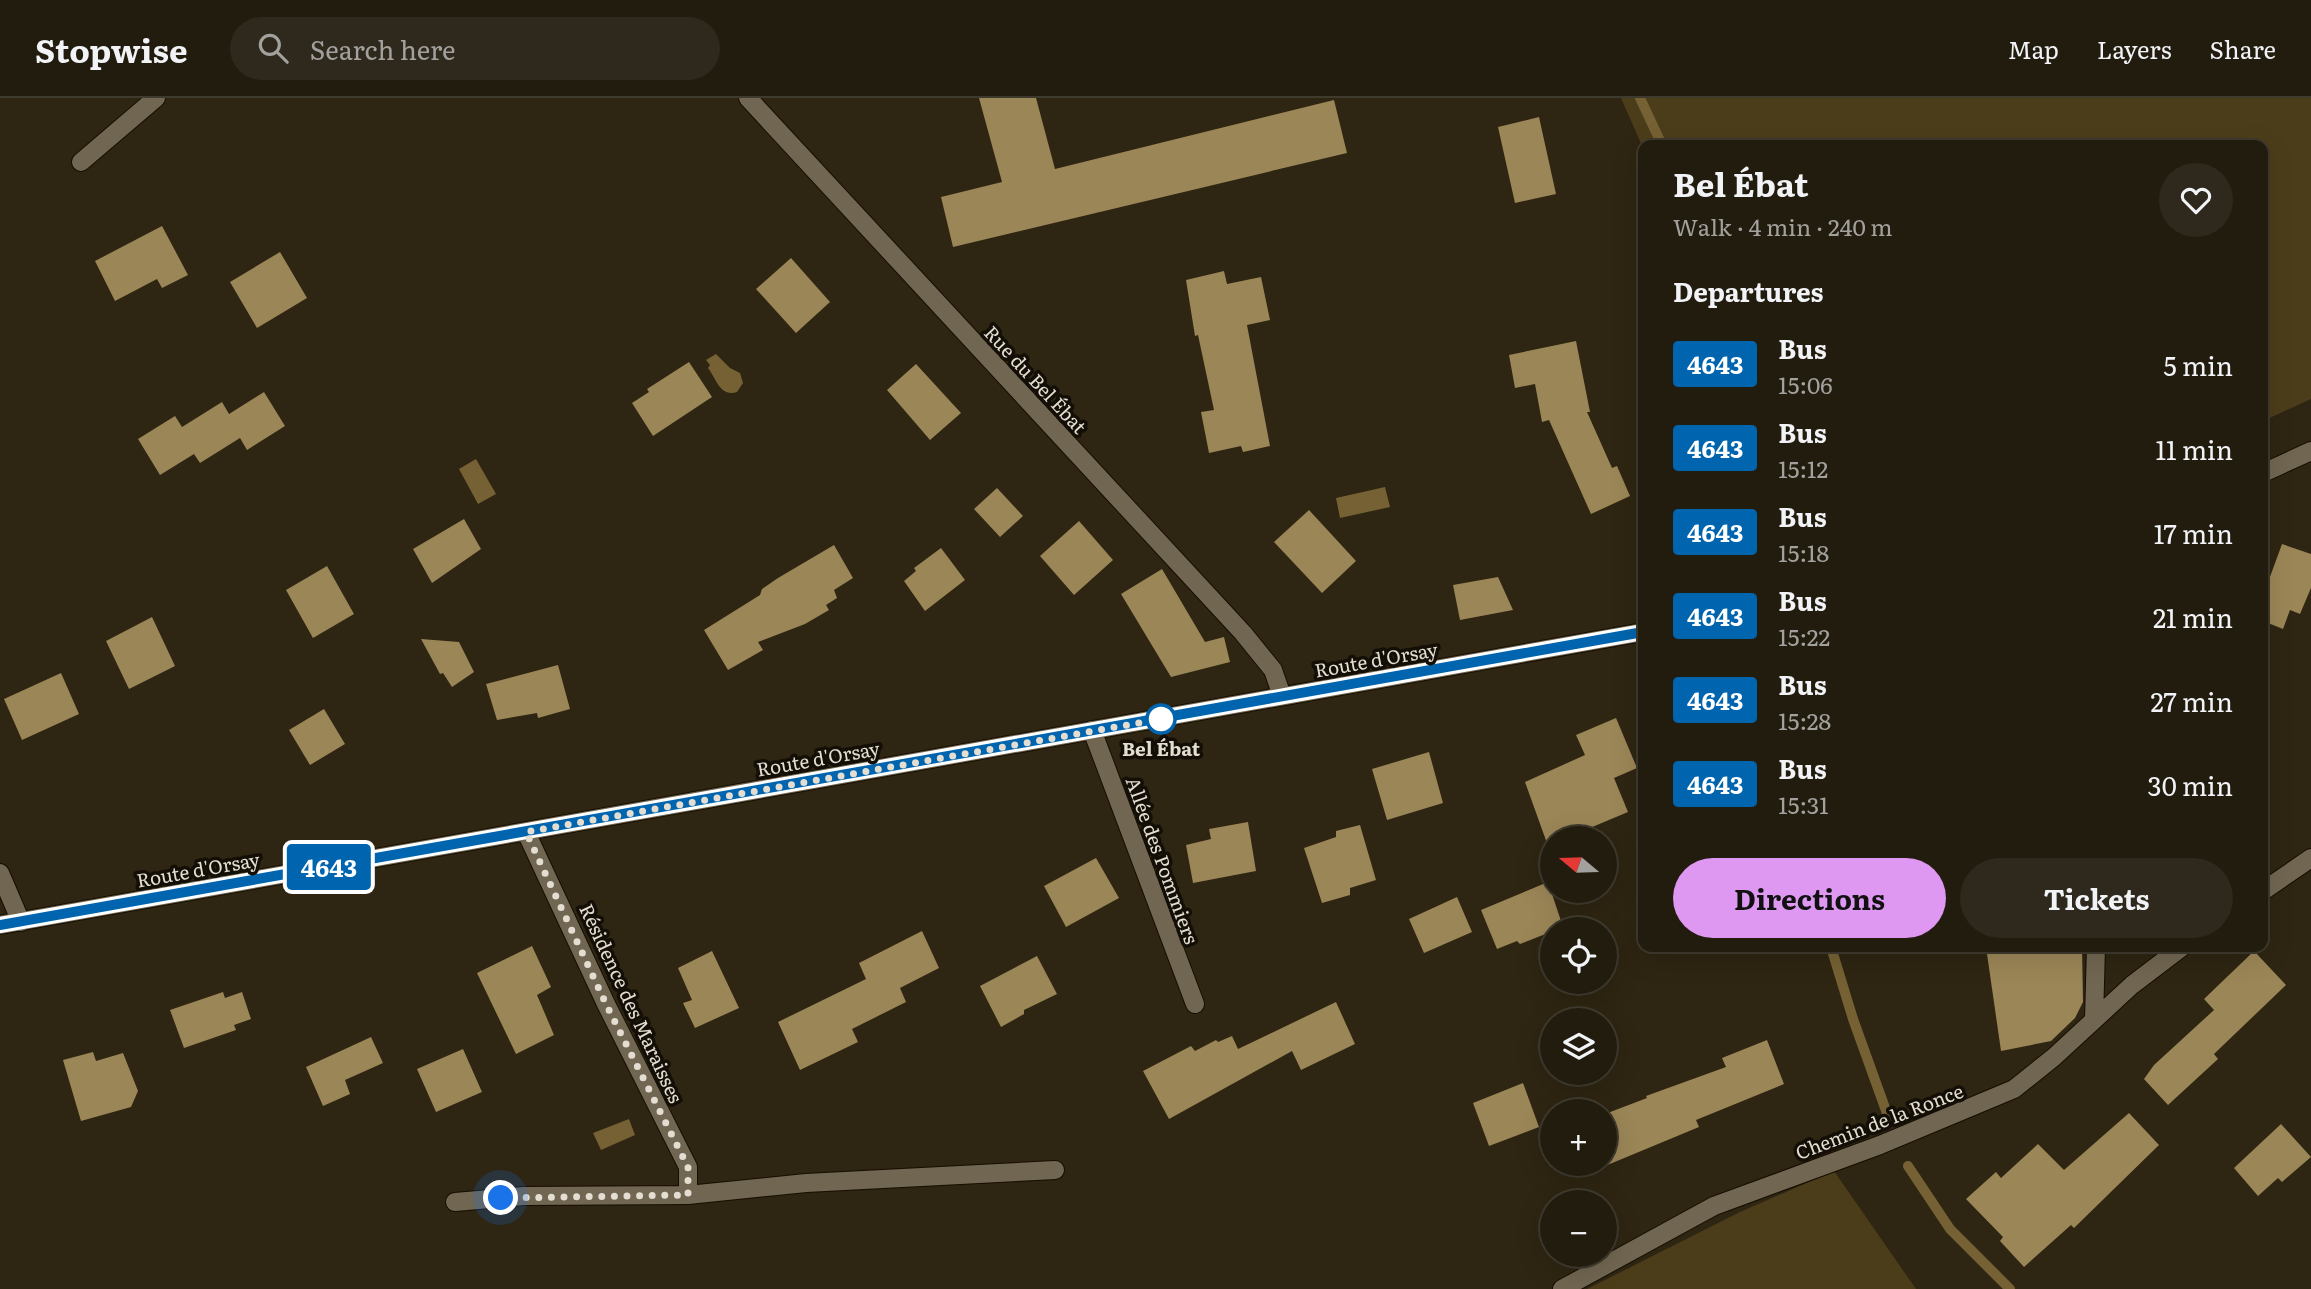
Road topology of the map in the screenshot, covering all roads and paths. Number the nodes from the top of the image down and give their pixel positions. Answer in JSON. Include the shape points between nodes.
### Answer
{"nodes":[{"id":1,"x":156,"y":98,"type":"edge"},
{"id":2,"x":748,"y":98,"type":"edge"},
{"id":3,"x":81,"y":162,"type":"dead end"},
{"id":4,"x":2311,"y":451,"type":"edge"},
{"id":5,"x":2268,"y":470,"type":"edge"},
{"id":6,"x":1638,"y":633,"type":"edge"},
{"id":7,"x":1282,"y":696,"type":"junction"},
{"id":8,"x":1092,"y":730,"type":"junction"},
{"id":9,"x":526,"y":832,"type":"junction"},
{"id":10,"x":2311,"y":858,"type":"edge"},
{"id":11,"x":0,"y":873,"type":"edge"},
{"id":12,"x":2268,"y":888,"type":"edge"},
{"id":13,"x":21,"y":922,"type":"junction"},
{"id":14,"x":0,"y":925,"type":"edge"},
{"id":15,"x":2096,"y":952,"type":"edge"},
{"id":16,"x":2175,"y":952,"type":"edge"},
{"id":17,"x":1195,"y":1004,"type":"dead end"},
{"id":18,"x":2094,"y":1019,"type":"junction"},
{"id":19,"x":1055,"y":1170,"type":"dead end"},
{"id":20,"x":688,"y":1195,"type":"junction"},
{"id":21,"x":455,"y":1202,"type":"dead end"},
{"id":22,"x":1562,"y":1289,"type":"edge"}],
"edges":[{"from":1,"to":3,"type":"street"},
{"from":2,"to":7,"type":"street","name":"Rue du Bel Ébat","via":[[1242,633],[1273,670]]},
{"from":4,"to":5,"type":"street"},
{"from":6,"to":7,"type":"street","name":"Route d'Orsay"},
{"from":7,"to":8,"type":"street","name":"Route d'Orsay"},
{"from":8,"to":9,"type":"street","name":"Route d'Orsay"},
{"from":8,"to":17,"type":"street","name":"Allée des Pommiers"},
{"from":9,"to":13,"type":"street","name":"Route d'Orsay"},
{"from":9,"to":20,"type":"street","name":"Résidence des Maraisses","via":[[688,1167]]},
{"from":10,"to":12,"type":"street"},
{"from":11,"to":13,"type":"street"},
{"from":13,"to":14,"type":"street","name":"Route d'Orsay"},
{"from":15,"to":18,"type":"street"},
{"from":16,"to":18,"type":"street","name":"Chemin de la Ronce"},
{"from":18,"to":22,"type":"street","name":"Chemin de la Ronce","via":[[2014,1090],[1714,1206]]},
{"from":19,"to":20,"type":"street","via":[[806,1183]]},
{"from":20,"to":21,"type":"street","via":[[524,1196]]}]}
